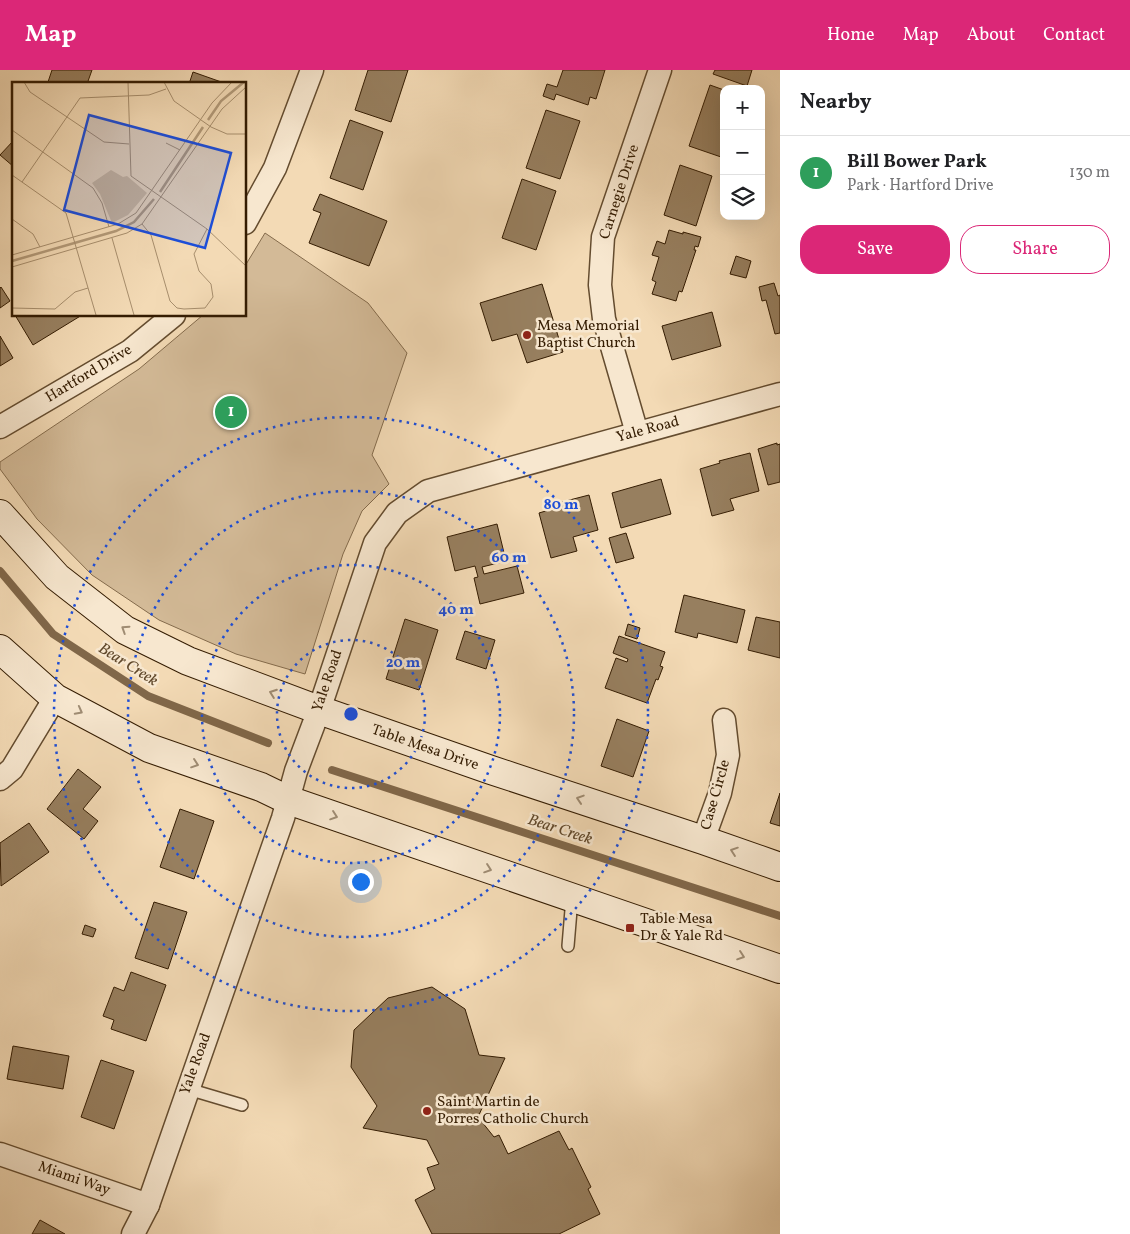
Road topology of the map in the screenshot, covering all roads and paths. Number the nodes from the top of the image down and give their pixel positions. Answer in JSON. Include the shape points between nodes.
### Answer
{"nodes":[{"id":1,"x":312,"y":70,"type":"edge"},
{"id":2,"x":660,"y":70,"type":"edge"},
{"id":3,"x":246,"y":221,"type":"edge"},
{"id":4,"x":173,"y":316,"type":"edge"},
{"id":5,"x":780,"y":394,"type":"edge"},
{"id":6,"x":0,"y":427,"type":"edge"},
{"id":7,"x":637,"y":433,"type":"junction"},
{"id":8,"x":0,"y":514,"type":"edge"},
{"id":9,"x":0,"y":649,"type":"edge"},
{"id":10,"x":55,"y":698,"type":"junction"},
{"id":11,"x":319,"y":710,"type":"junction"},
{"id":12,"x":724,"y":720,"type":"dead end"},
{"id":13,"x":0,"y":779,"type":"edge"},
{"id":14,"x":288,"y":800,"type":"junction"},
{"id":15,"x":703,"y":840,"type":"junction"},
{"id":16,"x":780,"y":867,"type":"edge"},
{"id":17,"x":572,"y":898,"type":"junction"},
{"id":18,"x":568,"y":946,"type":"dead end"},
{"id":19,"x":780,"y":969,"type":"edge"},
{"id":20,"x":188,"y":1089,"type":"junction"},
{"id":21,"x":242,"y":1105,"type":"dead end"},
{"id":22,"x":0,"y":1154,"type":"edge"},
{"id":23,"x":148,"y":1205,"type":"junction"},
{"id":24,"x":133,"y":1234,"type":"edge"}],
"edges":[{"from":1,"to":3,"type":"street","via":[[275,168]]},
{"from":2,"to":7,"type":"street","name":"Carnegie Drive","via":[[603,237],[600,285],[604,319]]},
{"from":4,"to":6,"type":"street","name":"Hartford Drive","via":[[130,351]]},
{"from":5,"to":7,"type":"street","name":"Yale Road"},
{"from":7,"to":11,"type":"street","name":"Yale Road","via":[[428,491],[397,513],[375,543]]},
{"from":11,"to":8,"type":"street","name":"Table Mesa Drive","one_way":true,"via":[[188,661],[125,630],[57,577]]},
{"from":9,"to":10,"type":"street"},
{"from":10,"to":13,"type":"street","via":[[12,769]]},
{"from":10,"to":14,"type":"street","one_way":true,"via":[[149,748]]},
{"from":11,"to":14,"type":"street","name":"Yale Road"},
{"from":15,"to":11,"type":"street","name":"Table Mesa Drive","one_way":true},
{"from":12,"to":15,"type":"street","name":"Case Circle","via":[[728,755],[720,793]]},
{"from":14,"to":17,"type":"street","one_way":true},
{"from":14,"to":20,"type":"street","name":"Yale Road"},
{"from":16,"to":15,"type":"street","name":"Table Mesa Drive","one_way":true},
{"from":17,"to":18,"type":"lane"},
{"from":17,"to":19,"type":"street","one_way":true},
{"from":20,"to":21,"type":"lane"},
{"from":20,"to":23,"type":"street","name":"Yale Road"},
{"from":22,"to":23,"type":"street","name":"Miami Way"},
{"from":23,"to":24,"type":"street","name":"Yale Road"}]}
